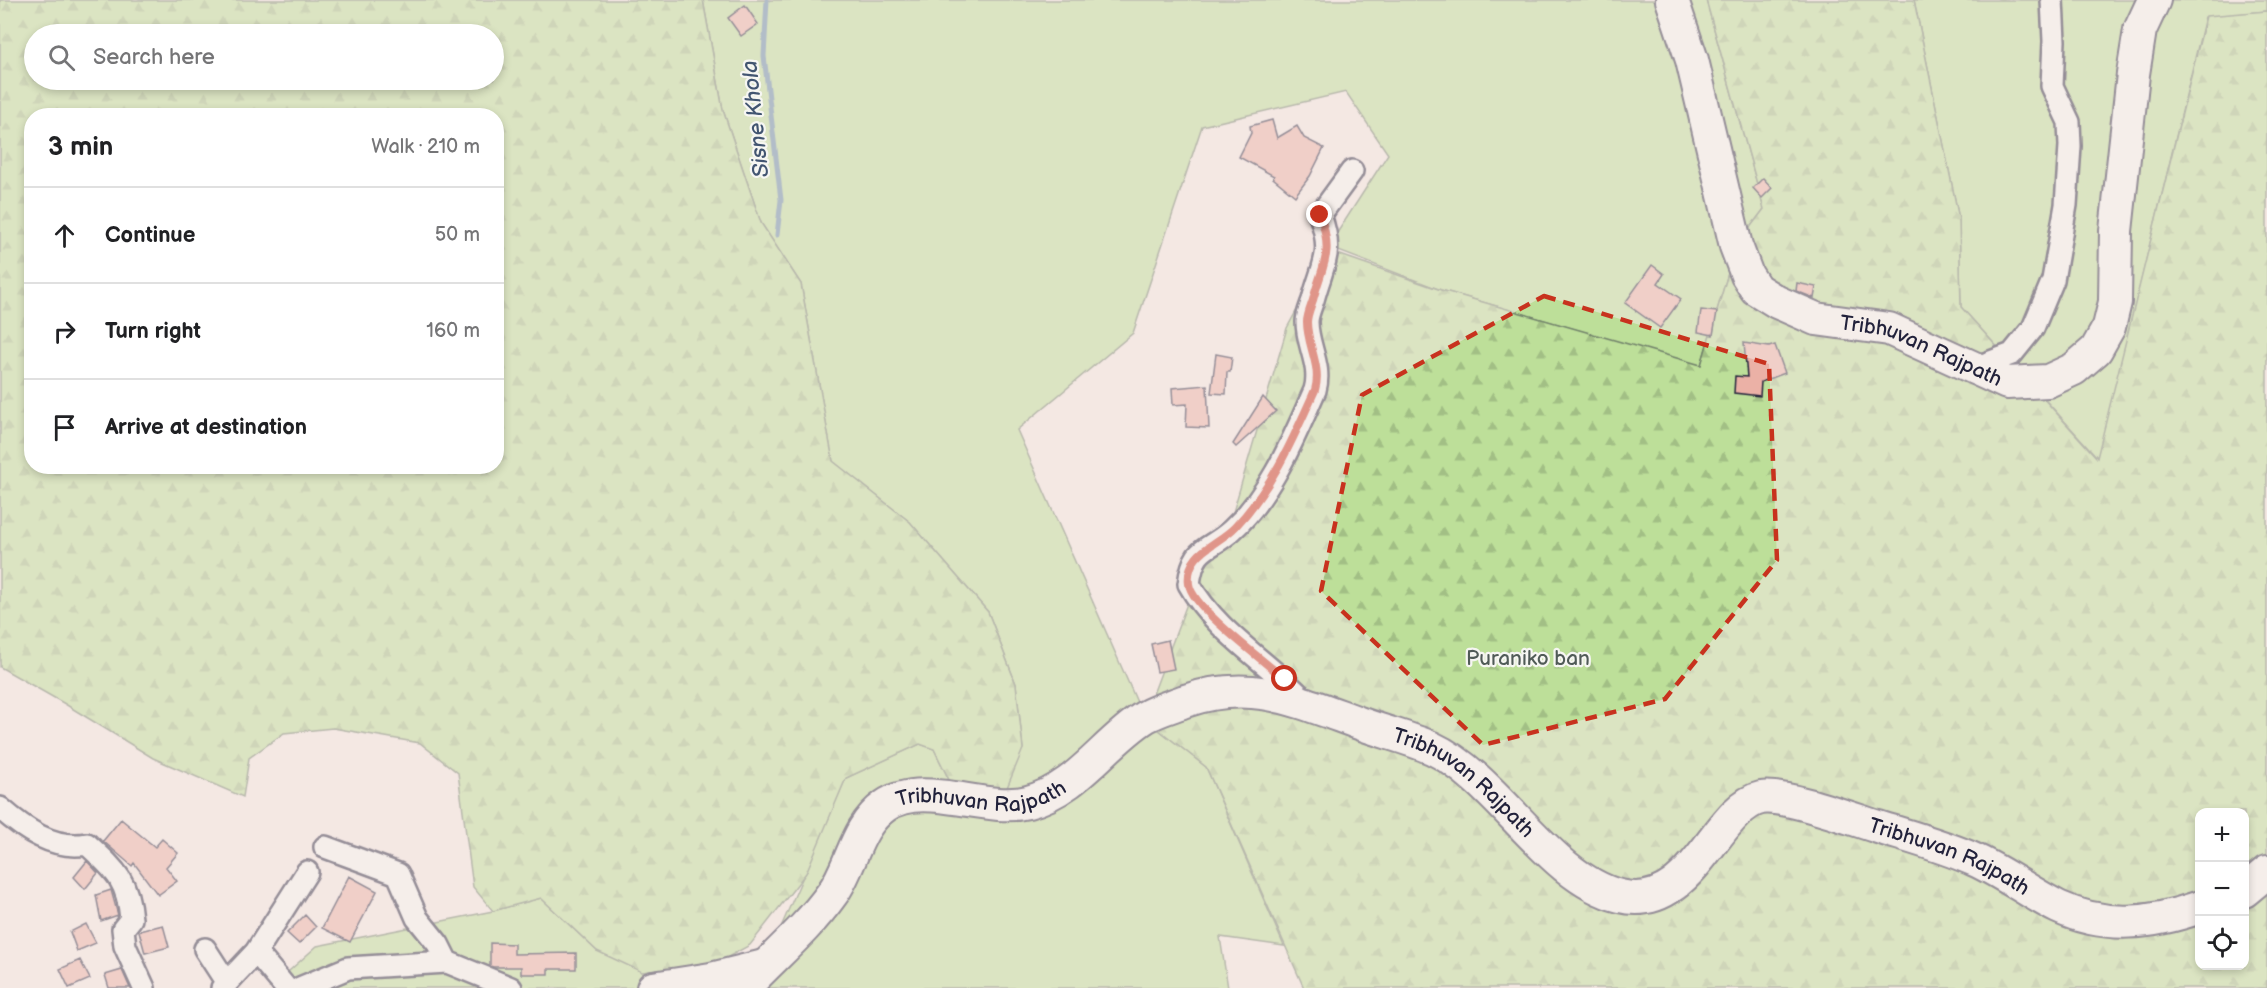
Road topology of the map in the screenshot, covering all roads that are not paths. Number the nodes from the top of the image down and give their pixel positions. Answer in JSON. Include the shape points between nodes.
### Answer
{"nodes":[{"id":1,"x":1672,"y":0,"type":"edge"},
{"id":2,"x":2052,"y":0,"type":"edge"},
{"id":3,"x":2154,"y":0,"type":"edge"},
{"id":4,"x":1352,"y":171,"type":"dead end"},
{"id":5,"x":1977,"y":368,"type":"junction"},
{"id":6,"x":1308,"y":704,"type":"junction"},
{"id":7,"x":0,"y":808,"type":"edge"},
{"id":8,"x":325,"y":847,"type":"dead end"},
{"id":9,"x":308,"y":872,"type":"dead end"},
{"id":10,"x":2195,"y":908,"type":"edge"},
{"id":11,"x":205,"y":949,"type":"dead end"},
{"id":12,"x":256,"y":952,"type":"junction"},
{"id":13,"x":447,"y":962,"type":"junction"},
{"id":14,"x":754,"y":977,"type":"edge"},
{"id":15,"x":225,"y":985,"type":"edge"},
{"id":16,"x":144,"y":988,"type":"edge"},
{"id":17,"x":286,"y":988,"type":"edge"},
{"id":18,"x":300,"y":988,"type":"edge"},
{"id":19,"x":511,"y":988,"type":"edge"},
{"id":20,"x":653,"y":988,"type":"edge"}],
"edges":[{"from":1,"to":5,"type":"highway","name":"Tribhuvan Rajpath","via":[[1692,60],[1736,246],[1756,289],[1816,319],[1889,329]]},
{"from":2,"to":5,"type":"street","via":[[2052,86],[2069,122],[2070,146],[2066,204],[2053,280],[2033,328],[2012,354]]},
{"from":3,"to":5,"type":"highway","name":"Tribhuvan Rajpath","via":[[2140,30],[2133,74],[2116,231],[2115,302],[2109,327],[2096,350],[2074,369],[2048,381],[2007,383]]},
{"from":4,"to":6,"type":"street","via":[[1320,215],[1326,231],[1327,260],[1307,322],[1316,360],[1315,390],[1281,465],[1264,492],[1231,531],[1205,547],[1191,564],[1189,584],[1208,613],[1285,679]]},
{"from":6,"to":10,"type":"highway","name":"Tribhuvan Rajpath","via":[[1433,749],[1455,762],[1585,881],[1616,895],[1635,899],[1677,882],[1739,811],[1759,798],[1782,798],[1976,860],[2061,908],[2106,921],[2132,924],[2166,919]]},
{"from":6,"to":14,"type":"highway","name":"Tribhuvan Rajpath","via":[[1273,693],[1234,690],[1203,695],[1144,718],[1054,794],[1003,806],[939,797],[908,797],[885,805],[867,824],[835,891]]},
{"from":7,"to":16,"type":"street","via":[[28,832],[72,847],[87,844],[111,866],[129,894],[131,920],[123,929],[124,946]]},
{"from":8,"to":13,"type":"street","via":[[398,874],[417,918]]},
{"from":9,"to":12,"type":"street"},
{"from":11,"to":15,"type":"street"},
{"from":12,"to":15,"type":"street"},
{"from":12,"to":17,"type":"street"},
{"from":13,"to":18,"type":"street","via":[[348,968]]},
{"from":13,"to":19,"type":"street"},
{"from":14,"to":20,"type":"highway"}]}
